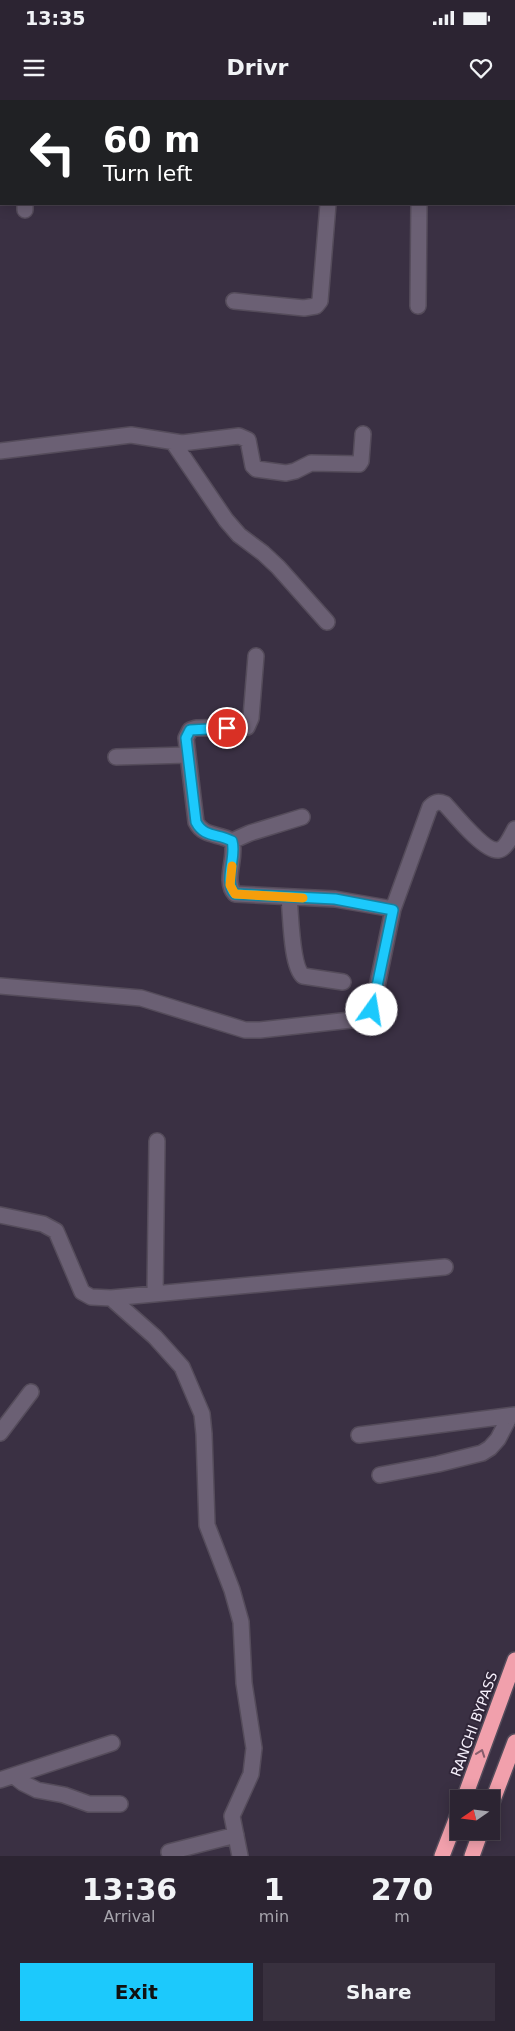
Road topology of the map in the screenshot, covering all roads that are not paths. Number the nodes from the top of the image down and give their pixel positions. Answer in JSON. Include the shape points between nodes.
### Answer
{"nodes":[{"id":1,"x":328,"y":205,"type":"edge"},
{"id":2,"x":419,"y":205,"type":"edge"},
{"id":3,"x":234,"y":301,"type":"dead end"},
{"id":4,"x":418,"y":306,"type":"dead end"},
{"id":5,"x":363,"y":434,"type":"dead end"},
{"id":6,"x":173,"y":442,"type":"junction"},
{"id":7,"x":0,"y":451,"type":"edge"},
{"id":8,"x":327,"y":622,"type":"dead end"},
{"id":9,"x":256,"y":656,"type":"dead end"},
{"id":10,"x":187,"y":755,"type":"junction"},
{"id":11,"x":116,"y":757,"type":"dead end"},
{"id":12,"x":302,"y":817,"type":"dead end"},
{"id":13,"x":515,"y":830,"type":"edge"},
{"id":14,"x":232,"y":841,"type":"junction"},
{"id":15,"x":290,"y":898,"type":"junction"},
{"id":16,"x":393,"y":910,"type":"junction"},
{"id":17,"x":343,"y":982,"type":"dead end"},
{"id":18,"x":0,"y":986,"type":"edge"},
{"id":19,"x":157,"y":1141,"type":"dead end"},
{"id":20,"x":0,"y":1215,"type":"edge"},
{"id":21,"x":445,"y":1267,"type":"dead end"},
{"id":22,"x":155,"y":1294,"type":"junction"},
{"id":23,"x":112,"y":1298,"type":"junction"},
{"id":24,"x":31,"y":1392,"type":"dead end"},
{"id":25,"x":513,"y":1416,"type":"edge"},
{"id":26,"x":0,"y":1433,"type":"edge"},
{"id":27,"x":359,"y":1435,"type":"dead end"},
{"id":28,"x":380,"y":1475,"type":"dead end"},
{"id":29,"x":515,"y":1660,"type":"edge"},
{"id":30,"x":112,"y":1742,"type":"dead end"},
{"id":31,"x":515,"y":1742,"type":"edge"},
{"id":32,"x":7,"y":1778,"type":"edge"},
{"id":33,"x":467,"y":1790,"type":"edge"},
{"id":34,"x":497,"y":1790,"type":"edge"},
{"id":35,"x":120,"y":1804,"type":"dead end"},
{"id":36,"x":236,"y":1835,"type":"junction"},
{"id":37,"x":450,"y":1835,"type":"edge"},
{"id":38,"x":478,"y":1840,"type":"edge"},
{"id":39,"x":169,"y":1852,"type":"dead end"},
{"id":40,"x":240,"y":1856,"type":"edge"},
{"id":41,"x":442,"y":1856,"type":"edge"},
{"id":42,"x":472,"y":1856,"type":"edge"}],
"edges":[{"from":1,"to":3,"type":"street","via":[[320,301],[316,306],[304,308]]},
{"from":2,"to":4,"type":"street"},
{"from":5,"to":6,"type":"street","via":[[359,464],[311,463],[286,473],[256,470],[248,440],[239,436]]},
{"from":6,"to":7,"type":"street","via":[[131,434]]},
{"from":6,"to":8,"type":"street","via":[[226,520],[278,567]]},
{"from":9,"to":10,"type":"street","via":[[249,724],[242,728],[190,730],[186,738]]},
{"from":10,"to":11,"type":"street"},
{"from":10,"to":14,"type":"street","via":[[199,828]]},
{"from":12,"to":14,"type":"street"},
{"from":13,"to":16,"type":"street","via":[[503,848],[492,850],[445,804],[434,803]]},
{"from":14,"to":15,"type":"street","via":[[230,885],[235,894]]},
{"from":15,"to":16,"type":"street","via":[[335,899]]},
{"from":15,"to":17,"type":"street","via":[[300,974]]},
{"from":16,"to":18,"type":"street","via":[[373,1006],[368,1015],[360,1019],[245,1030],[141,998]]},
{"from":19,"to":22,"type":"street"},
{"from":20,"to":23,"type":"street","via":[[50,1227],[59,1236],[82,1292],[91,1297]]},
{"from":21,"to":22,"type":"street"},
{"from":22,"to":23,"type":"street"},
{"from":23,"to":36,"type":"street","via":[[182,1367],[202,1414],[207,1525],[232,1590],[240,1622],[244,1683],[254,1748],[251,1774],[232,1816]]},
{"from":24,"to":26,"type":"street"},
{"from":25,"to":27,"type":"street"},
{"from":25,"to":28,"type":"street","via":[[498,1439],[482,1453]]},
{"from":33,"to":29,"type":"highway","name":"RANCHI BYPASS","one_way":true},
{"from":30,"to":32,"type":"street"},
{"from":31,"to":34,"type":"highway"},
{"from":32,"to":35,"type":"street","via":[[89,1804]]},
{"from":36,"to":39,"type":"street"},
{"from":36,"to":40,"type":"street"},
{"from":37,"to":41,"type":"highway"},
{"from":38,"to":42,"type":"highway"}]}
